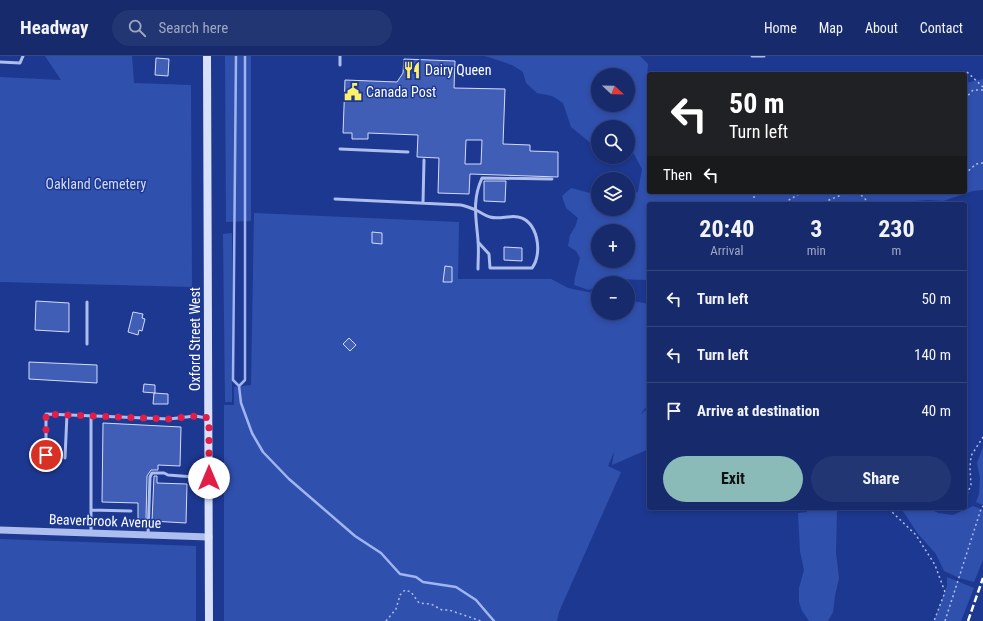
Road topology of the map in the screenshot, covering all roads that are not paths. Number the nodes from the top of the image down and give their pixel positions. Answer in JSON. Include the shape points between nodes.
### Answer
{"nodes":[{"id":1,"x":23,"y":56,"type":"edge"},
{"id":2,"x":207,"y":56,"type":"edge"},
{"id":3,"x":340,"y":56,"type":"edge"},
{"id":4,"x":752,"y":56,"type":"edge"},
{"id":5,"x":764,"y":56,"type":"edge"},
{"id":6,"x":0,"y":62,"type":"edge"},
{"id":7,"x":340,"y":65,"type":"dead end"},
{"id":8,"x":340,"y":149,"type":"dead end"},
{"id":9,"x":408,"y":152,"type":"dead end"},
{"id":10,"x":424,"y":160,"type":"dead end"},
{"id":11,"x":552,"y":178,"type":"dead end"},
{"id":12,"x":335,"y":199,"type":"dead end"},
{"id":13,"x":423,"y":203,"type":"junction"},
{"id":14,"x":475,"y":209,"type":"junction"},
{"id":15,"x":478,"y":242,"type":"junction"},
{"id":16,"x":478,"y":269,"type":"dead end"},
{"id":17,"x":87,"y":302,"type":"dead end"},
{"id":18,"x":87,"y":344,"type":"dead end"},
{"id":19,"x":67,"y":414,"type":"junction"},
{"id":20,"x":91,"y":416,"type":"junction"},
{"id":21,"x":209,"y":418,"type":"junction"},
{"id":22,"x":46,"y":455,"type":"dead end"},
{"id":23,"x":65,"y":458,"type":"dead end"},
{"id":24,"x":209,"y":478,"type":"junction"},
{"id":25,"x":91,"y":510,"type":"junction"},
{"id":26,"x":131,"y":511,"type":"dead end"},
{"id":27,"x":0,"y":530,"type":"edge"},
{"id":28,"x":91,"y":533,"type":"junction"},
{"id":29,"x":148,"y":535,"type":"junction"},
{"id":30,"x":209,"y":537,"type":"junction"},
{"id":31,"x":209,"y":621,"type":"edge"}],
"edges":[{"from":1,"to":6,"type":"lane","via":[[20,63]]},
{"from":2,"to":21,"type":"main road","name":"Oxford Street West"},
{"from":3,"to":7,"type":"lane"},
{"from":4,"to":5,"type":"lane"},
{"from":8,"to":9,"type":"lane"},
{"from":10,"to":13,"type":"lane"},
{"from":11,"to":14,"type":"lane","via":[[482,178],[476,194]]},
{"from":12,"to":13,"type":"lane"},
{"from":13,"to":14,"type":"lane","via":[[461,205]]},
{"from":14,"to":15,"type":"lane"},
{"from":14,"to":15,"type":"lane","via":[[490,217],[518,216],[532,225],[538,239],[535,265],[532,268],[490,268],[489,254]]},
{"from":15,"to":16,"type":"lane"},
{"from":17,"to":18,"type":"lane"},
{"from":19,"to":20,"type":"lane"},
{"from":19,"to":22,"type":"lane","via":[[46,414]]},
{"from":19,"to":23,"type":"lane"},
{"from":20,"to":21,"type":"lane"},
{"from":20,"to":25,"type":"lane"},
{"from":21,"to":24,"type":"main road","name":"Oxford Street West"},
{"from":24,"to":29,"type":"lane","via":[[152,473]]},
{"from":24,"to":30,"type":"main road","name":"Oxford Street West"},
{"from":25,"to":26,"type":"lane"},
{"from":25,"to":28,"type":"lane"},
{"from":27,"to":28,"type":"street","name":"Beaverbrook Avenue"},
{"from":28,"to":29,"type":"street","name":"Beaverbrook Avenue"},
{"from":29,"to":30,"type":"street","name":"Beaverbrook Avenue"},
{"from":30,"to":31,"type":"main road","name":"Oxford Street West"}]}
